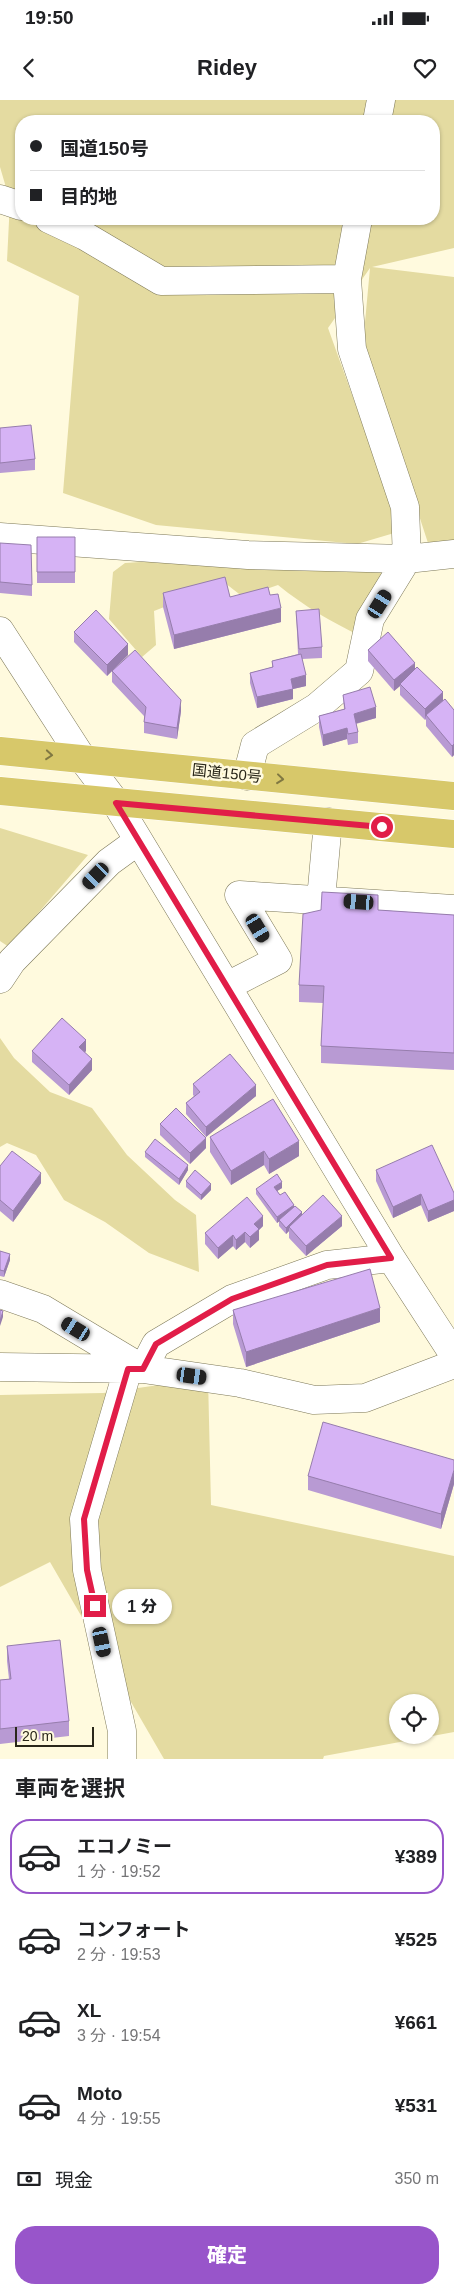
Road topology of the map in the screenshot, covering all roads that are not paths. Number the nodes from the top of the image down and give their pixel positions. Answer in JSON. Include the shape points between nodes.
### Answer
{"nodes":[{"id":1,"x":381,"y":100,"type":"edge"},
{"id":2,"x":378,"y":115,"type":"edge"},
{"id":3,"x":0,"y":199,"type":"edge"},
{"id":4,"x":15,"y":204,"type":"edge"},
{"id":5,"x":62,"y":225,"type":"edge"},
{"id":6,"x":357,"y":225,"type":"edge"},
{"id":7,"x":346,"y":279,"type":"junction"},
{"id":8,"x":0,"y":537,"type":"edge"},
{"id":9,"x":454,"y":554,"type":"edge"},
{"id":10,"x":407,"y":559,"type":"junction"},
{"id":11,"x":0,"y":631,"type":"edge"},
{"id":12,"x":0,"y":751,"type":"edge"},
{"id":13,"x":82,"y":758,"type":"junction"},
{"id":14,"x":247,"y":776,"type":"junction"},
{"id":15,"x":0,"y":791,"type":"edge"},
{"id":16,"x":454,"y":796,"type":"edge"},
{"id":17,"x":116,"y":803,"type":"junction"},
{"id":18,"x":328,"y":822,"type":"junction"},
{"id":19,"x":454,"y":834,"type":"edge"},
{"id":20,"x":138,"y":841,"type":"junction"},
{"id":21,"x":322,"y":899,"type":"junction"},
{"id":22,"x":454,"y":909,"type":"edge"},
{"id":23,"x":0,"y":979,"type":"edge"},
{"id":24,"x":237,"y":981,"type":"dead end"},
{"id":25,"x":391,"y":1258,"type":"junction"},
{"id":26,"x":0,"y":1294,"type":"edge"},
{"id":27,"x":454,"y":1355,"type":"edge"},
{"id":28,"x":454,"y":1364,"type":"edge"},
{"id":29,"x":0,"y":1367,"type":"edge"},
{"id":30,"x":135,"y":1369,"type":"junction"},
{"id":31,"x":122,"y":1759,"type":"edge"}],
"edges":[{"from":1,"to":2,"type":"street"},
{"from":3,"to":4,"type":"street"},
{"from":5,"to":7,"type":"street","via":[[161,281]]},
{"from":6,"to":7,"type":"street"},
{"from":7,"to":10,"type":"street","via":[[352,349],[405,507]]},
{"from":8,"to":10,"type":"street","via":[[248,555]]},
{"from":9,"to":10,"type":"street"},
{"from":10,"to":14,"type":"street","via":[[370,618],[359,671],[317,707],[256,745]]},
{"from":11,"to":13,"type":"street"},
{"from":12,"to":13,"type":"highway","name":"国道150号","one_way":true},
{"from":13,"to":14,"type":"highway","name":"国道150号"},
{"from":13,"to":17,"type":"street"},
{"from":14,"to":16,"type":"highway","name":"国道150号","one_way":true},
{"from":15,"to":17,"type":"highway"},
{"from":17,"to":18,"type":"highway"},
{"from":17,"to":20,"type":"street"},
{"from":18,"to":19,"type":"highway"},
{"from":18,"to":21,"type":"street"},
{"from":20,"to":23,"type":"street","via":[[102,869],[12,961]]},
{"from":20,"to":25,"type":"street"},
{"from":21,"to":22,"type":"street"},
{"from":21,"to":24,"type":"street","via":[[239,895],[278,960]]},
{"from":25,"to":27,"type":"street"},
{"from":25,"to":30,"type":"street","via":[[327,1265],[232,1299],[156,1344]]},
{"from":26,"to":30,"type":"street","via":[[43,1309]]},
{"from":28,"to":30,"type":"street","via":[[365,1398],[314,1400],[240,1383]]},
{"from":29,"to":30,"type":"street"},
{"from":30,"to":31,"type":"street","via":[[84,1519],[87,1570],[122,1731]]}]}
